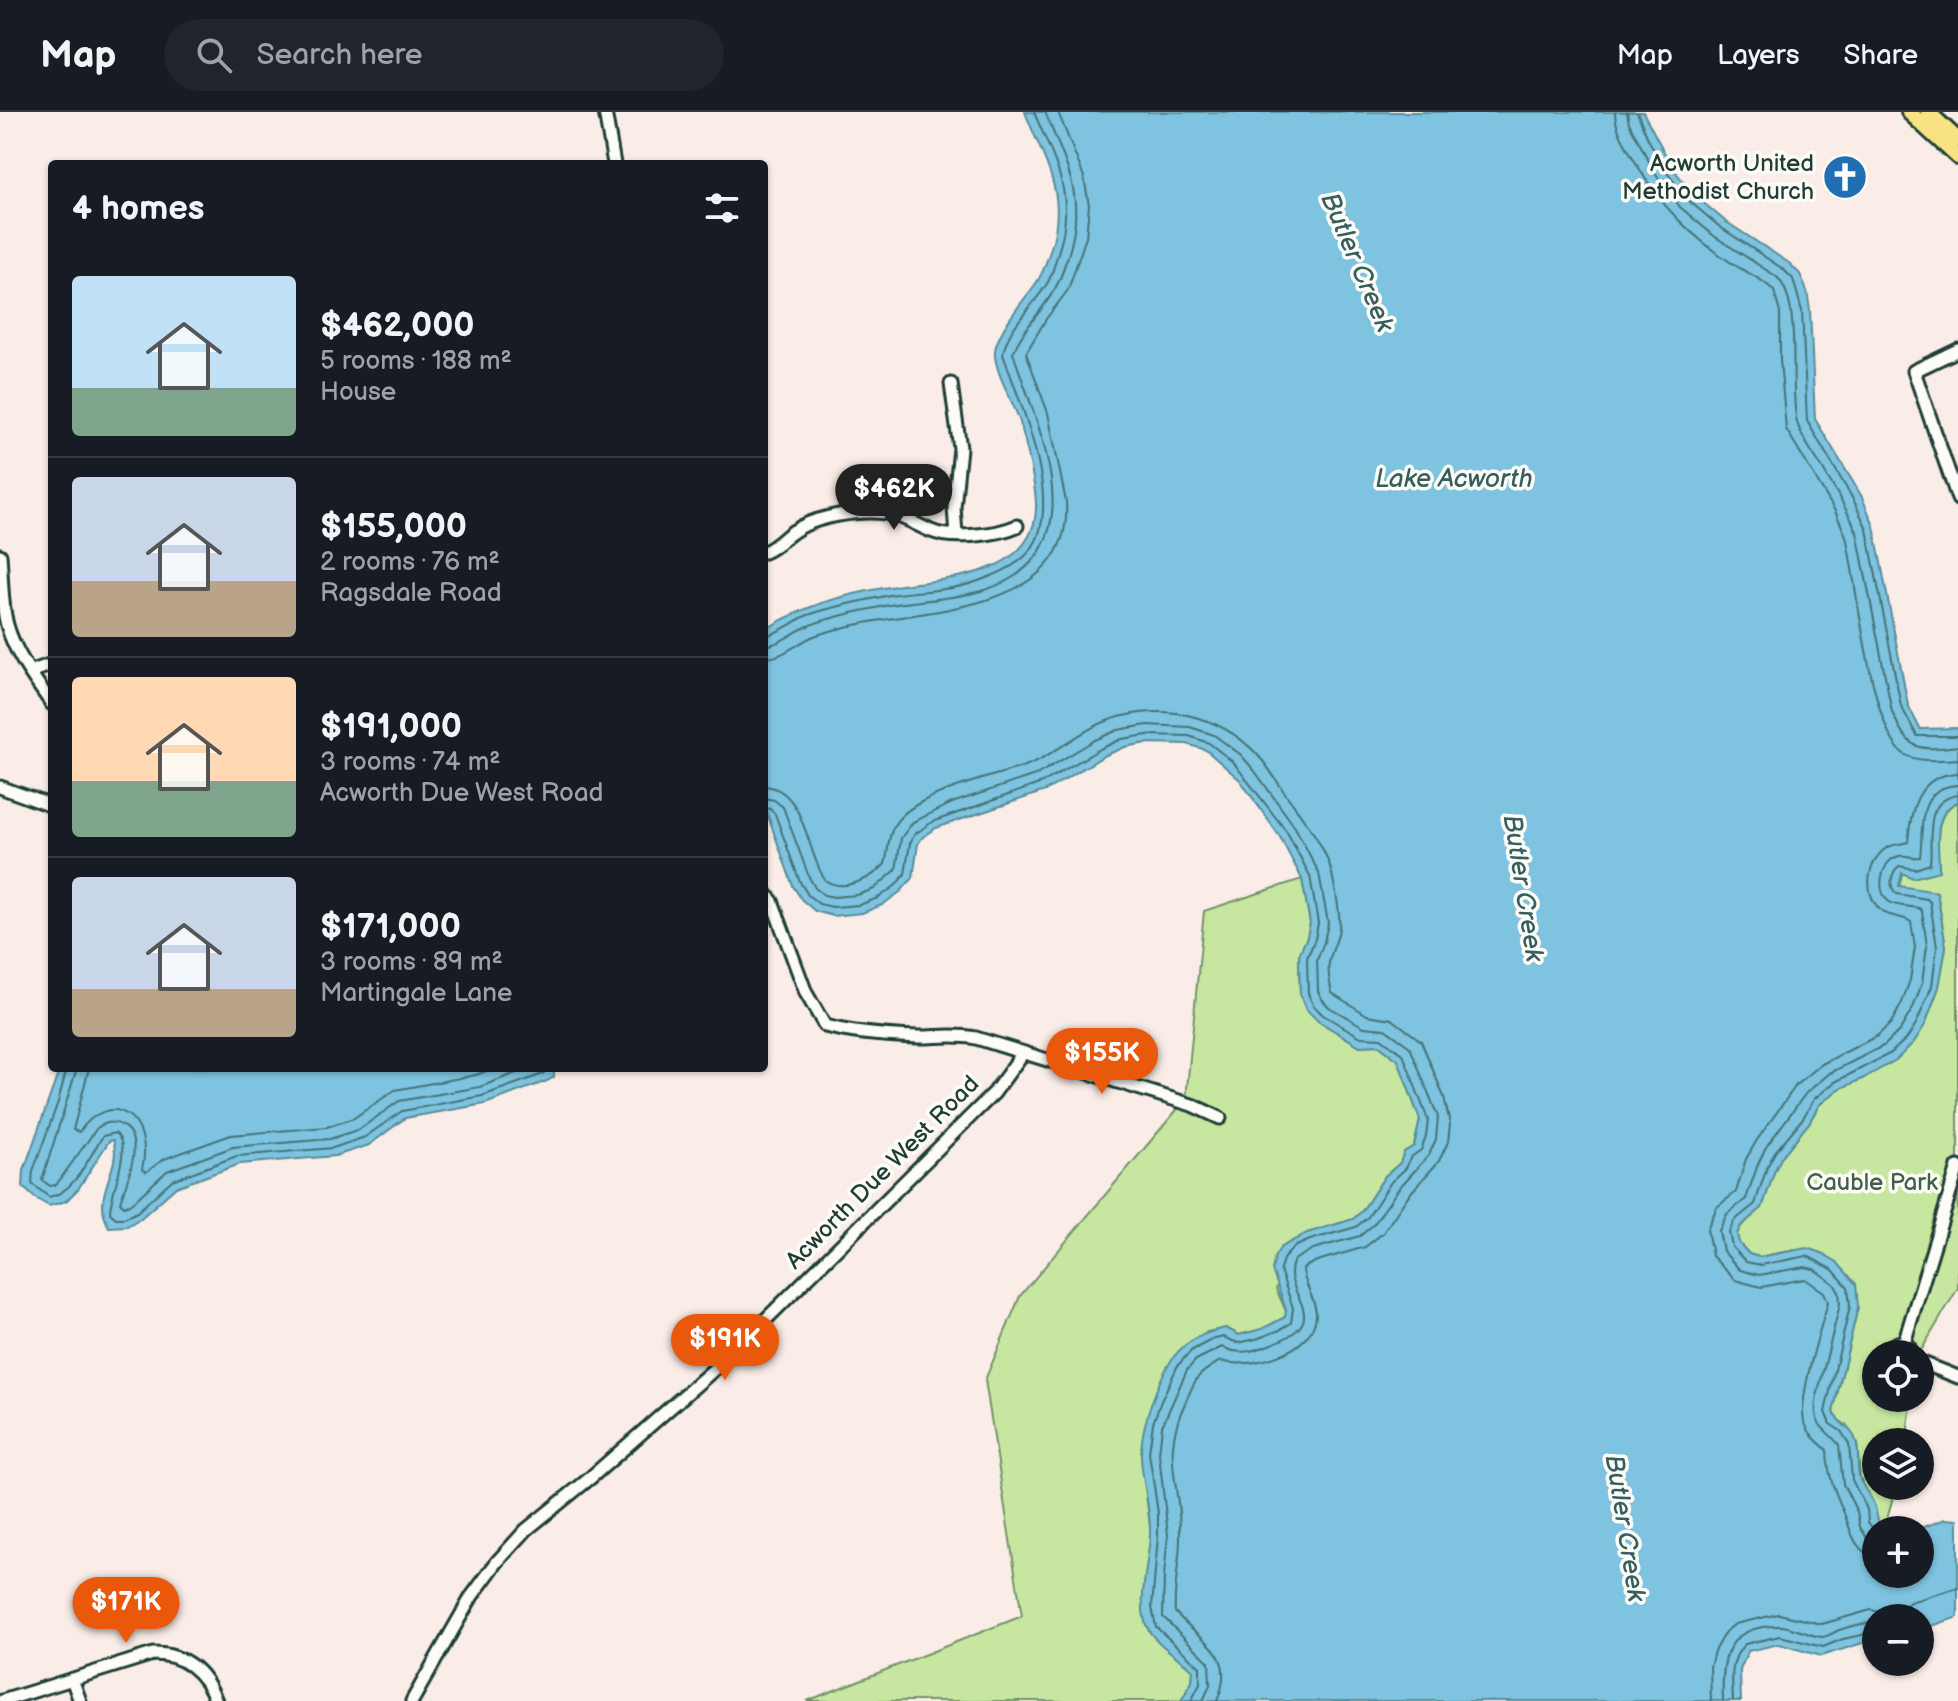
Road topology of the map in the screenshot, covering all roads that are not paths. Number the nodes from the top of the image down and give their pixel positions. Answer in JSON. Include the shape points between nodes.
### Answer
{"nodes":[{"id":1,"x":605,"y":112,"type":"edge"},
{"id":2,"x":1909,"y":112,"type":"edge"},
{"id":3,"x":1928,"y":112,"type":"edge"},
{"id":4,"x":1958,"y":140,"type":"edge"},
{"id":5,"x":1958,"y":157,"type":"edge"},
{"id":6,"x":613,"y":160,"type":"edge"},
{"id":7,"x":1958,"y":350,"type":"edge"},
{"id":8,"x":951,"y":384,"type":"dead end"},
{"id":9,"x":1958,"y":499,"type":"edge"},
{"id":10,"x":1017,"y":526,"type":"dead end"},
{"id":11,"x":956,"y":534,"type":"junction"},
{"id":12,"x":768,"y":550,"type":"edge"},
{"id":13,"x":0,"y":555,"type":"edge"},
{"id":14,"x":48,"y":665,"type":"edge"},
{"id":15,"x":30,"y":672,"type":"junction"},
{"id":16,"x":48,"y":698,"type":"edge"},
{"id":17,"x":0,"y":787,"type":"edge"},
{"id":18,"x":48,"y":805,"type":"edge"},
{"id":19,"x":768,"y":896,"type":"edge"},
{"id":20,"x":1023,"y":1053,"type":"junction"},
{"id":21,"x":1220,"y":1118,"type":"dead end"},
{"id":22,"x":1958,"y":1167,"type":"edge"},
{"id":23,"x":1905,"y":1340,"type":"edge"},
{"id":24,"x":1934,"y":1368,"type":"edge"},
{"id":25,"x":1958,"y":1377,"type":"edge"},
{"id":26,"x":72,"y":1679,"type":"junction"},
{"id":27,"x":2,"y":1701,"type":"edge"},
{"id":28,"x":80,"y":1701,"type":"edge"},
{"id":29,"x":216,"y":1701,"type":"edge"},
{"id":30,"x":412,"y":1701,"type":"edge"}],
"edges":[{"from":1,"to":6,"type":"street"},
{"from":2,"to":5,"type":"main road"},
{"from":3,"to":4,"type":"main road"},
{"from":7,"to":9,"type":"street","via":[[1914,371]]},
{"from":8,"to":11,"type":"street","via":[[960,448]]},
{"from":10,"to":11,"type":"street","via":[[1002,533]]},
{"from":11,"to":12,"type":"street","via":[[933,532],[894,513],[865,512],[808,524]]},
{"from":13,"to":15,"type":"street","via":[[6,621]]},
{"from":14,"to":15,"type":"street"},
{"from":15,"to":16,"type":"street"},
{"from":17,"to":18,"type":"street"},
{"from":19,"to":20,"type":"street","via":[[806,993],[825,1026],[871,1034],[963,1035]]},
{"from":20,"to":21,"type":"street"},
{"from":20,"to":30,"type":"street","name":"Acworth Due West Road","via":[[994,1093],[728,1357],[526,1530],[472,1596]]},
{"from":22,"to":23,"type":"street"},
{"from":24,"to":25,"type":"street"},
{"from":26,"to":27,"type":"street"},
{"from":26,"to":28,"type":"street"},
{"from":26,"to":29,"type":"street","via":[[153,1654],[172,1654],[192,1666]]}]}
